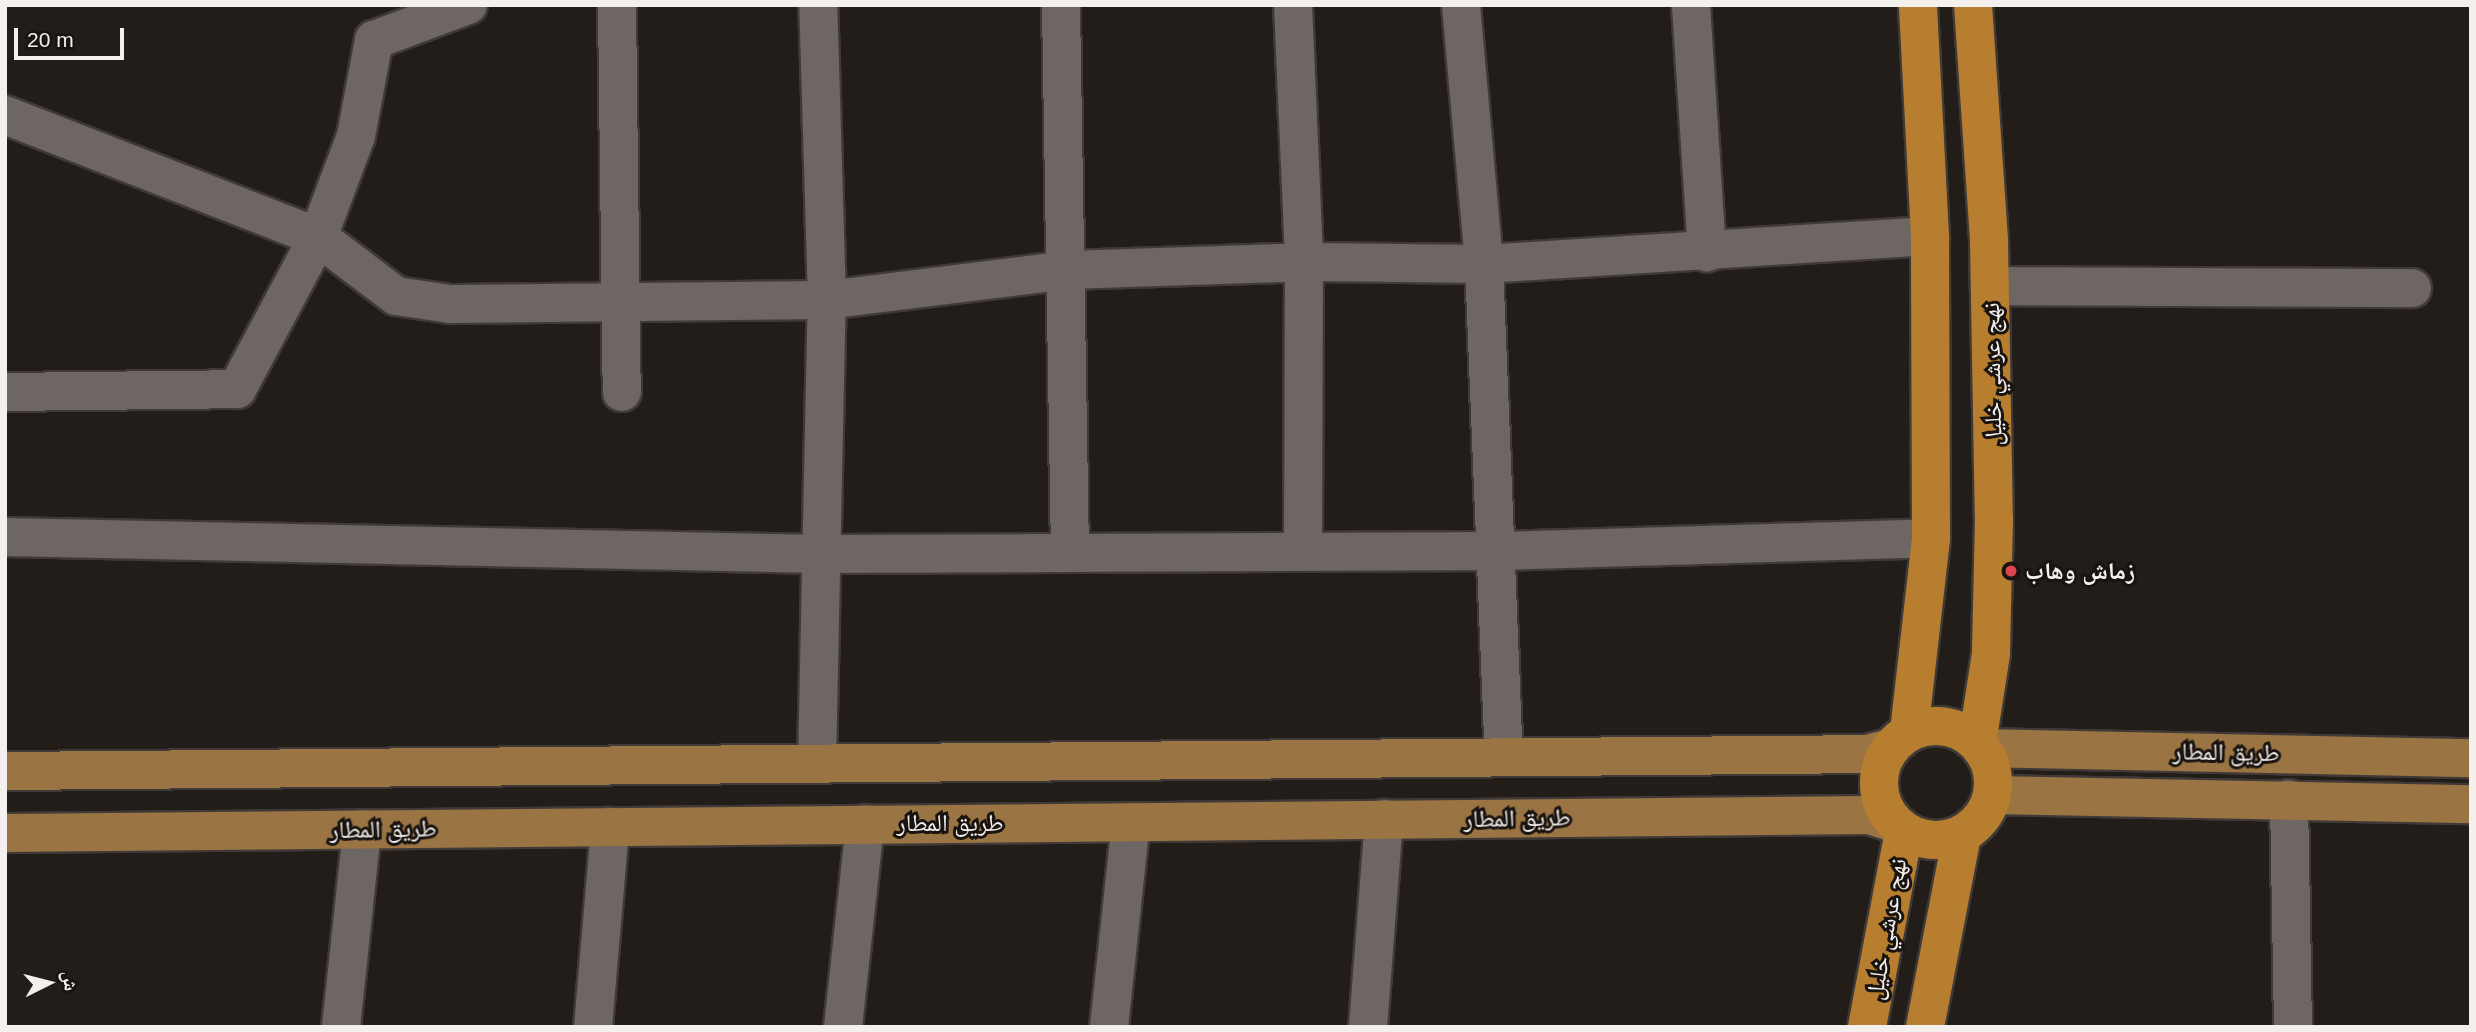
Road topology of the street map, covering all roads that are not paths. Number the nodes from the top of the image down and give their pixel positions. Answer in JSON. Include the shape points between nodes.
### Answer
{"nodes":[{"id":1,"x":468,"y":5,"type":"edge"},
{"id":2,"x":617,"y":5,"type":"edge"},
{"id":3,"x":818,"y":5,"type":"edge"},
{"id":4,"x":1061,"y":5,"type":"edge"},
{"id":5,"x":1293,"y":5,"type":"edge"},
{"id":6,"x":1461,"y":5,"type":"edge"},
{"id":7,"x":1691,"y":5,"type":"edge"},
{"id":8,"x":1918,"y":5,"type":"edge"},
{"id":9,"x":1973,"y":5,"type":"edge"},
{"id":10,"x":5,"y":115,"type":"edge"},
{"id":11,"x":1930,"y":236,"type":"junction"},
{"id":12,"x":318,"y":237,"type":"junction"},
{"id":13,"x":1707,"y":252,"type":"junction"},
{"id":14,"x":1304,"y":262,"type":"junction"},
{"id":15,"x":1484,"y":264,"type":"junction"},
{"id":16,"x":1067,"y":270,"type":"junction"},
{"id":17,"x":1990,"y":286,"type":"junction"},
{"id":18,"x":2412,"y":288,"type":"dead end"},
{"id":19,"x":827,"y":300,"type":"junction"},
{"id":20,"x":622,"y":302,"type":"junction"},
{"id":21,"x":5,"y":392,"type":"edge"},
{"id":22,"x":622,"y":392,"type":"dead end"},
{"id":23,"x":5,"y":537,"type":"edge"},
{"id":24,"x":1931,"y":538,"type":"junction"},
{"id":25,"x":1303,"y":551,"type":"junction"},
{"id":26,"x":1497,"y":551,"type":"junction"},
{"id":27,"x":1070,"y":553,"type":"junction"},
{"id":28,"x":821,"y":554,"type":"junction"},
{"id":29,"x":1900,"y":740,"type":"junction"},
{"id":30,"x":1979,"y":746,"type":"junction"},
{"id":31,"x":2289,"y":753,"type":"junction"},
{"id":32,"x":1504,"y":757,"type":"junction"},
{"id":33,"x":2471,"y":758,"type":"edge"},
{"id":34,"x":817,"y":764,"type":"junction"},
{"id":35,"x":5,"y":771,"type":"edge"},
{"id":36,"x":1992,"y":795,"type":"junction"},
{"id":37,"x":2289,"y":799,"type":"junction"},
{"id":38,"x":2471,"y":804,"type":"edge"},
{"id":39,"x":1384,"y":819,"type":"junction"},
{"id":40,"x":1131,"y":822,"type":"junction"},
{"id":41,"x":865,"y":824,"type":"junction"},
{"id":42,"x":610,"y":827,"type":"junction"},
{"id":43,"x":1899,"y":827,"type":"junction"},
{"id":44,"x":362,"y":830,"type":"junction"},
{"id":45,"x":5,"y":833,"type":"edge"},
{"id":46,"x":1962,"y":835,"type":"junction"},
{"id":47,"x":341,"y":1027,"type":"edge"},
{"id":48,"x":593,"y":1027,"type":"edge"},
{"id":49,"x":843,"y":1027,"type":"edge"},
{"id":50,"x":1109,"y":1027,"type":"edge"},
{"id":51,"x":1368,"y":1027,"type":"edge"},
{"id":52,"x":1867,"y":1027,"type":"edge"},
{"id":53,"x":1925,"y":1027,"type":"edge"},
{"id":54,"x":2293,"y":1027,"type":"edge"}],
"edges":[{"from":1,"to":12,"type":"street","via":[[374,40],[356,136]]},
{"from":2,"to":20,"type":"street"},
{"from":3,"to":19,"type":"street"},
{"from":4,"to":16,"type":"street"},
{"from":5,"to":14,"type":"street"},
{"from":6,"to":15,"type":"street"},
{"from":7,"to":13,"type":"street"},
{"from":8,"to":11,"type":"highway"},
{"from":9,"to":17,"type":"highway","name":"نهج عرشي خليل"},
{"from":10,"to":12,"type":"street"},
{"from":11,"to":13,"type":"street"},
{"from":11,"to":24,"type":"highway"},
{"from":12,"to":20,"type":"street","via":[[396,296],[450,304]]},
{"from":12,"to":21,"type":"street","via":[[237,389]]},
{"from":13,"to":15,"type":"street"},
{"from":14,"to":15,"type":"street"},
{"from":14,"to":16,"type":"street"},
{"from":14,"to":25,"type":"street"},
{"from":15,"to":26,"type":"street"},
{"from":16,"to":19,"type":"street"},
{"from":16,"to":27,"type":"street"},
{"from":17,"to":18,"type":"street"},
{"from":17,"to":30,"type":"highway","name":"نهج عرشي خليل","via":[[1992,654]]},
{"from":19,"to":20,"type":"street"},
{"from":19,"to":28,"type":"street"},
{"from":20,"to":22,"type":"street"},
{"from":23,"to":28,"type":"street"},
{"from":24,"to":26,"type":"street"},
{"from":24,"to":29,"type":"highway"},
{"from":25,"to":26,"type":"street"},
{"from":25,"to":27,"type":"street"},
{"from":26,"to":32,"type":"street"},
{"from":27,"to":28,"type":"street"},
{"from":28,"to":34,"type":"street"},
{"from":29,"to":30,"type":"highway","via":[[1944,726]]},
{"from":29,"to":32,"type":"main road","via":[[1866,754]]},
{"from":29,"to":43,"type":"highway","via":[[1878,780],[1881,803]]},
{"from":30,"to":31,"type":"main road","name":"طريق المطار"},
{"from":30,"to":36,"type":"highway","via":[[1990,765]]},
{"from":31,"to":33,"type":"main road","name":"طريق المطار"},
{"from":31,"to":37,"type":"main road"},
{"from":32,"to":34,"type":"main road"},
{"from":34,"to":35,"type":"main road"},
{"from":36,"to":37,"type":"main road","name":"طريق المطار"},
{"from":36,"to":46,"type":"highway","via":[[1979,822]]},
{"from":37,"to":38,"type":"main road","name":"طريق المطار"},
{"from":37,"to":54,"type":"street"},
{"from":39,"to":40,"type":"main road","name":"طريق المطار"},
{"from":39,"to":43,"type":"main road","name":"طريق المطار","via":[[1869,815]]},
{"from":39,"to":51,"type":"street"},
{"from":40,"to":41,"type":"main road","name":"طريق المطار"},
{"from":40,"to":50,"type":"street"},
{"from":41,"to":42,"type":"main road","name":"طريق المطار"},
{"from":41,"to":49,"type":"street"},
{"from":42,"to":44,"type":"main road","name":"طريق المطار"},
{"from":42,"to":48,"type":"street"},
{"from":43,"to":46,"type":"highway","via":[[1933,841]]},
{"from":43,"to":52,"type":"highway","name":"نهج عرشي خليل"},
{"from":44,"to":45,"type":"main road","name":"طريق المطار"},
{"from":44,"to":47,"type":"street"},
{"from":46,"to":53,"type":"highway"}]}
